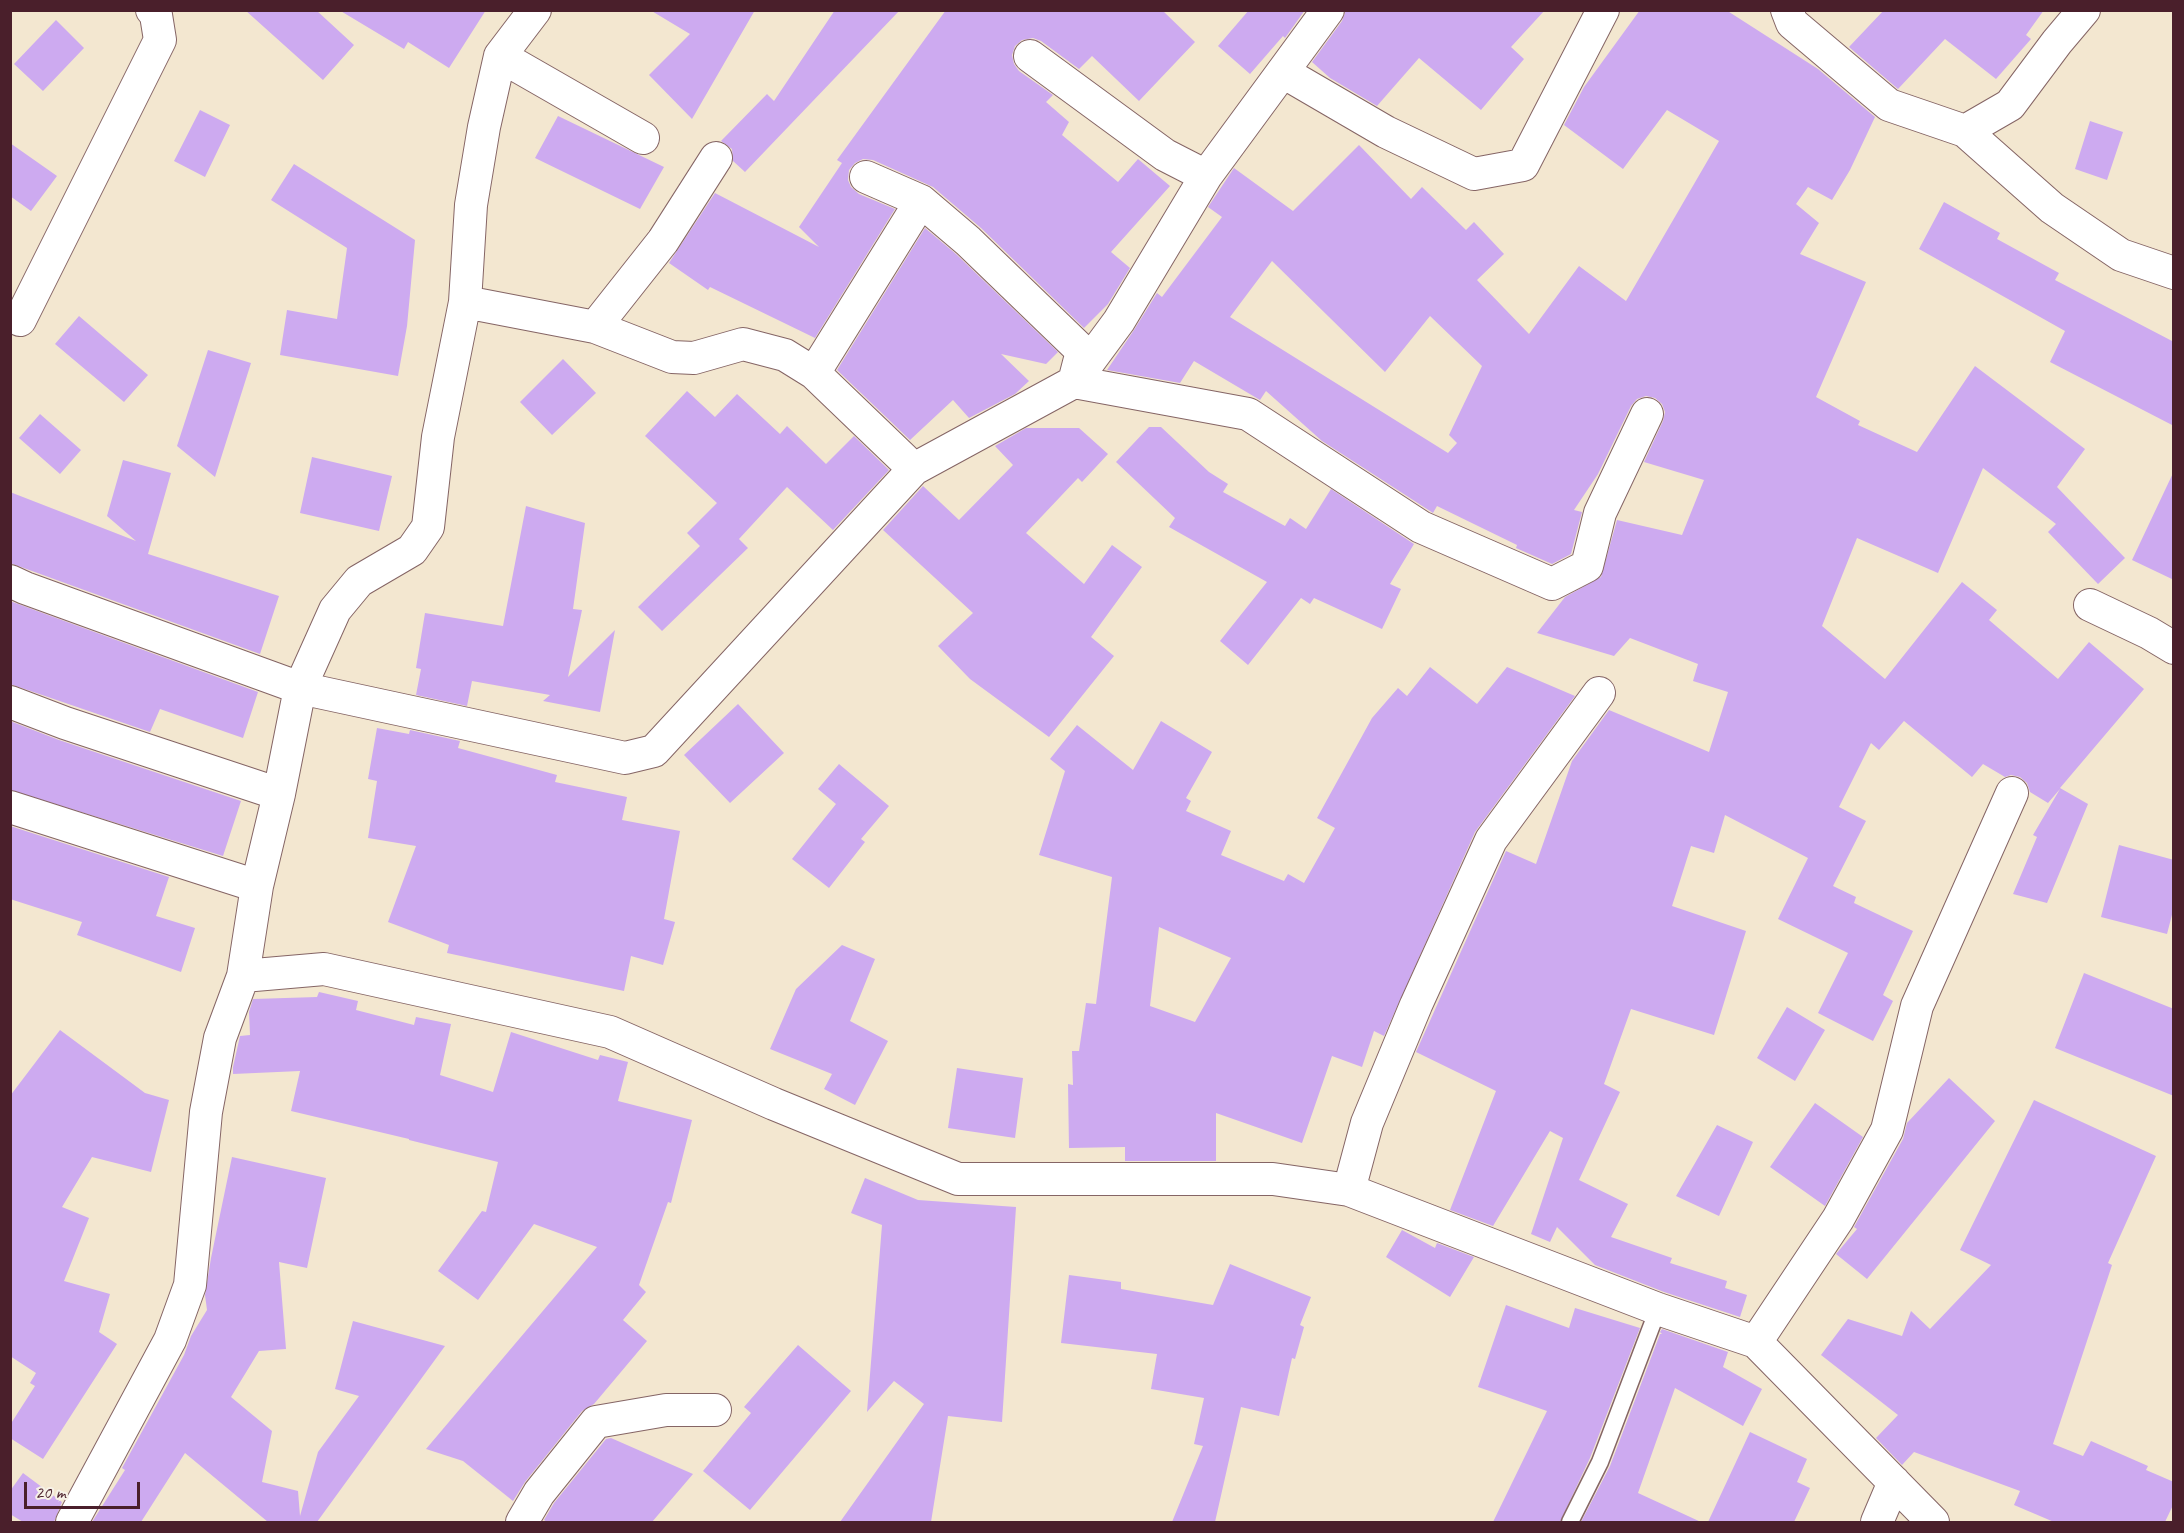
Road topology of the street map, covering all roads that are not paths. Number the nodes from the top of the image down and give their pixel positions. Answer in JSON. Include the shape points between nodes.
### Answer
{"nodes":[{"id":1,"x":152,"y":10,"type":"edge"},
{"id":2,"x":535,"y":10,"type":"edge"},
{"id":3,"x":1328,"y":10,"type":"edge"},
{"id":4,"x":1603,"y":10,"type":"edge"},
{"id":5,"x":1787,"y":10,"type":"edge"},
{"id":6,"x":2084,"y":10,"type":"edge"},
{"id":7,"x":500,"y":56,"type":"junction"},
{"id":8,"x":1030,"y":56,"type":"dead end"},
{"id":9,"x":1283,"y":72,"type":"junction"},
{"id":10,"x":1965,"y":131,"type":"junction"},
{"id":11,"x":643,"y":138,"type":"dead end"},
{"id":12,"x":716,"y":158,"type":"dead end"},
{"id":13,"x":1206,"y":176,"type":"junction"},
{"id":14,"x":866,"y":177,"type":"dead end"},
{"id":15,"x":921,"y":201,"type":"junction"},
{"id":16,"x":2174,"y":273,"type":"edge"},
{"id":17,"x":465,"y":302,"type":"junction"},
{"id":18,"x":20,"y":320,"type":"dead end"},
{"id":19,"x":595,"y":327,"type":"junction"},
{"id":20,"x":814,"y":373,"type":"junction"},
{"id":21,"x":1074,"y":382,"type":"junction"},
{"id":22,"x":1647,"y":414,"type":"dead end"},
{"id":23,"x":914,"y":469,"type":"junction"},
{"id":24,"x":10,"y":581,"type":"edge"},
{"id":25,"x":2090,"y":605,"type":"dead end"},
{"id":26,"x":2174,"y":648,"type":"edge"},
{"id":27,"x":300,"y":688,"type":"junction"},
{"id":28,"x":1599,"y":693,"type":"dead end"},
{"id":29,"x":10,"y":702,"type":"edge"},
{"id":30,"x":279,"y":794,"type":"junction"},
{"id":31,"x":2012,"y":794,"type":"dead end"},
{"id":32,"x":10,"y":807,"type":"edge"},
{"id":33,"x":257,"y":886,"type":"junction"},
{"id":34,"x":243,"y":976,"type":"junction"},
{"id":35,"x":1349,"y":1190,"type":"junction"},
{"id":36,"x":1658,"y":1310,"type":"junction"},
{"id":37,"x":1756,"y":1342,"type":"junction"},
{"id":38,"x":715,"y":1410,"type":"dead end"},
{"id":39,"x":1894,"y":1482,"type":"junction"},
{"id":40,"x":72,"y":1522,"type":"edge"},
{"id":41,"x":522,"y":1522,"type":"edge"},
{"id":42,"x":1570,"y":1522,"type":"edge"},
{"id":43,"x":1877,"y":1522,"type":"edge"},
{"id":44,"x":1933,"y":1522,"type":"edge"}],
"edges":[{"from":1,"to":18,"type":"street","via":[[160,40]]},
{"from":2,"to":7,"type":"street"},
{"from":3,"to":9,"type":"street"},
{"from":4,"to":9,"type":"street","via":[[1523,165],[1474,174],[1386,132]]},
{"from":5,"to":10,"type":"street","via":[[1792,23],[1889,105]]},
{"from":6,"to":10,"type":"street","via":[[2010,105]]},
{"from":7,"to":11,"type":"street"},
{"from":7,"to":17,"type":"street","via":[[471,205]]},
{"from":8,"to":13,"type":"street","via":[[1165,155]]},
{"from":9,"to":13,"type":"street"},
{"from":10,"to":16,"type":"street","via":[[2052,208],[2121,255]]},
{"from":12,"to":19,"type":"street","via":[[663,241]]},
{"from":13,"to":21,"type":"street","via":[[1119,321]]},
{"from":14,"to":15,"type":"street"},
{"from":15,"to":20,"type":"street"},
{"from":15,"to":21,"type":"street","via":[[1082,351]]},
{"from":17,"to":19,"type":"street"},
{"from":17,"to":27,"type":"street","via":[[438,437],[428,527],[412,550],[359,581],[335,610]]},
{"from":19,"to":20,"type":"street","via":[[672,357],[694,358],[743,344],[785,355]]},
{"from":20,"to":23,"type":"street"},
{"from":21,"to":22,"type":"street","via":[[1248,414],[1421,527],[1552,584],[1587,566],[1600,513]]},
{"from":21,"to":23,"type":"street"},
{"from":23,"to":27,"type":"street","via":[[654,751],[625,758]]},
{"from":24,"to":27,"type":"street"},
{"from":25,"to":26,"type":"street"},
{"from":27,"to":30,"type":"street"},
{"from":28,"to":35,"type":"street","via":[[1491,840],[1367,1123]]},
{"from":29,"to":30,"type":"street"},
{"from":30,"to":33,"type":"street"},
{"from":31,"to":37,"type":"street","via":[[1917,1005],[1887,1130],[1838,1219]]},
{"from":32,"to":33,"type":"street"},
{"from":33,"to":34,"type":"street"},
{"from":34,"to":35,"type":"street","via":[[324,969],[610,1032],[958,1179],[1273,1179]]},
{"from":34,"to":40,"type":"street","via":[[220,1038],[206,1112],[190,1285],[170,1340]]},
{"from":35,"to":36,"type":"street"},
{"from":36,"to":37,"type":"street"},
{"from":36,"to":42,"type":"lane","via":[[1600,1462]]},
{"from":37,"to":39,"type":"street"},
{"from":38,"to":41,"type":"street","via":[[666,1410],[596,1422],[539,1493]]},
{"from":39,"to":43,"type":"street"},
{"from":39,"to":44,"type":"street"}]}
